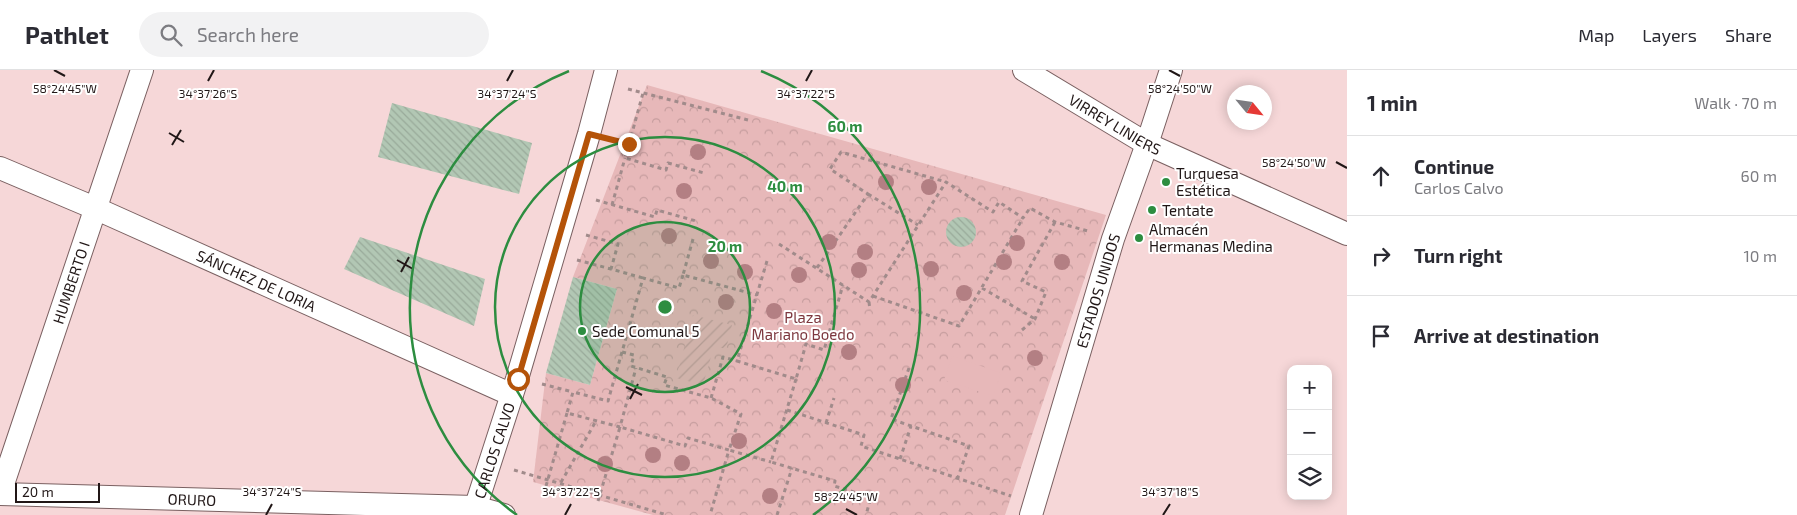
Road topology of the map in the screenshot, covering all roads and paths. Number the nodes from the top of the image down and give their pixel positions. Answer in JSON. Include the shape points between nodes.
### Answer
{"nodes":[{"id":1,"x":142,"y":70,"type":"edge"},
{"id":2,"x":1024,"y":70,"type":"edge"},
{"id":3,"x":1171,"y":70,"type":"edge"},
{"id":4,"x":605,"y":76,"type":"edge"},
{"id":5,"x":643,"y":93,"type":"junction"},
{"id":6,"x":748,"y":120,"type":"dead end"},
{"id":7,"x":589,"y":134,"type":"junction"},
{"id":8,"x":629,"y":144,"type":"junction"},
{"id":9,"x":1147,"y":144,"type":"junction"},
{"id":10,"x":625,"y":158,"type":"junction"},
{"id":11,"x":0,"y":168,"type":"edge"},
{"id":12,"x":704,"y":173,"type":"dead end"},
{"id":13,"x":946,"y":182,"type":"junction"},
{"id":14,"x":572,"y":194,"type":"junction"},
{"id":15,"x":868,"y":194,"type":"junction"},
{"id":16,"x":612,"y":205,"type":"junction"},
{"id":17,"x":96,"y":209,"type":"junction"},
{"id":18,"x":1023,"y":218,"type":"junction"},
{"id":19,"x":696,"y":221,"type":"dead end"},
{"id":20,"x":1055,"y":222,"type":"junction"},
{"id":21,"x":918,"y":225,"type":"junction"},
{"id":22,"x":562,"y":228,"type":"junction"},
{"id":23,"x":1347,"y":234,"type":"edge"},
{"id":24,"x":1113,"y":238,"type":"junction"},
{"id":25,"x":693,"y":239,"type":"dead end"},
{"id":26,"x":779,"y":244,"type":"dead end"},
{"id":27,"x":554,"y":254,"type":"junction"},
{"id":28,"x":767,"y":261,"type":"dead end"},
{"id":29,"x":817,"y":268,"type":"junction"},
{"id":30,"x":611,"y":269,"type":"junction"},
{"id":31,"x":684,"y":274,"type":"junction"},
{"id":32,"x":643,"y":278,"type":"junction"},
{"id":33,"x":843,"y":285,"type":"junction"},
{"id":34,"x":982,"y":288,"type":"junction"},
{"id":35,"x":757,"y":295,"type":"junction"},
{"id":36,"x":873,"y":296,"type":"junction"},
{"id":37,"x":869,"y":302,"type":"junction"},
{"id":38,"x":870,"y":310,"type":"dead end"},
{"id":39,"x":1036,"y":319,"type":"junction"},
{"id":40,"x":1022,"y":330,"type":"dead end"},
{"id":41,"x":622,"y":352,"type":"junction"},
{"id":42,"x":737,"y":361,"type":"junction"},
{"id":43,"x":636,"y":368,"type":"junction"},
{"id":44,"x":909,"y":368,"type":"dead end"},
{"id":45,"x":796,"y":379,"type":"junction"},
{"id":46,"x":515,"y":387,"type":"junction"},
{"id":47,"x":573,"y":392,"type":"junction"},
{"id":48,"x":711,"y":398,"type":"junction"},
{"id":49,"x":834,"y":398,"type":"dead end"},
{"id":50,"x":786,"y":410,"type":"junction"},
{"id":51,"x":567,"y":413,"type":"junction"},
{"id":52,"x":596,"y":421,"type":"junction"},
{"id":53,"x":826,"y":423,"type":"junction"},
{"id":54,"x":911,"y":426,"type":"junction"},
{"id":55,"x":620,"y":427,"type":"junction"},
{"id":56,"x":729,"y":450,"type":"junction"},
{"id":57,"x":900,"y":459,"type":"junction"},
{"id":58,"x":490,"y":462,"type":"junction"},
{"id":59,"x":771,"y":462,"type":"junction"},
{"id":60,"x":792,"y":468,"type":"junction"},
{"id":61,"x":958,"y":478,"type":"junction"},
{"id":62,"x":547,"y":480,"type":"junction"},
{"id":63,"x":560,"y":484,"type":"junction"},
{"id":64,"x":546,"y":486,"type":"dead end"},
{"id":65,"x":559,"y":490,"type":"dead end"},
{"id":66,"x":0,"y":494,"type":"edge"},
{"id":67,"x":600,"y":496,"type":"junction"},
{"id":68,"x":598,"y":501,"type":"dead end"},
{"id":69,"x":1033,"y":510,"type":"edge"},
{"id":70,"x":474,"y":511,"type":"edge"},
{"id":71,"x":504,"y":515,"type":"edge"},
{"id":72,"x":667,"y":515,"type":"edge"},
{"id":73,"x":710,"y":515,"type":"edge"},
{"id":74,"x":777,"y":515,"type":"edge"},
{"id":75,"x":866,"y":515,"type":"edge"}],
"edges":[{"from":1,"to":17,"type":"street","name":"HUMBERTO I"},
{"from":2,"to":9,"type":"street","name":"VIRREY LINIERS"},
{"from":3,"to":9,"type":"street","name":"ESTADOS UNIDOS"},
{"from":4,"to":5,"type":"path"},
{"from":4,"to":7,"type":"street","name":"CARLOS CALVO"},
{"from":5,"to":6,"type":"path"},
{"from":5,"to":8,"type":"path"},
{"from":7,"to":8,"type":"path"},
{"from":7,"to":14,"type":"street","name":"CARLOS CALVO"},
{"from":8,"to":10,"type":"path"},
{"from":9,"to":23,"type":"street","name":"VIRREY LINIERS"},
{"from":9,"to":24,"type":"street","name":"ESTADOS UNIDOS"},
{"from":10,"to":12,"type":"path","via":[[666,170],[668,163]]},
{"from":10,"to":16,"type":"path"},
{"from":11,"to":17,"type":"street","name":"SÁNCHEZ DE LORIA"},
{"from":13,"to":15,"type":"path","via":[[841,152],[830,169]]},
{"from":13,"to":18,"type":"path","via":[[992,212],[999,202]]},
{"from":13,"to":21,"type":"path"},
{"from":14,"to":16,"type":"path"},
{"from":14,"to":22,"type":"street","name":"CARLOS CALVO"},
{"from":15,"to":21,"type":"path"},
{"from":15,"to":29,"type":"path"},
{"from":16,"to":19,"type":"path","via":[[655,217],[657,210]]},
{"from":17,"to":46,"type":"street","name":"SÁNCHEZ DE LORIA"},
{"from":17,"to":66,"type":"street","name":"HUMBERTO I"},
{"from":18,"to":20,"type":"path","via":[[1030,208]]},
{"from":18,"to":34,"type":"path"},
{"from":20,"to":24,"type":"path"},
{"from":20,"to":39,"type":"path","via":[[1022,281],[1046,292]]},
{"from":21,"to":36,"type":"path"},
{"from":22,"to":27,"type":"street","name":"CARLOS CALVO"},
{"from":22,"to":30,"type":"path","via":[[618,244]]},
{"from":24,"to":69,"type":"street","name":"ESTADOS UNIDOS"},
{"from":25,"to":31,"type":"path"},
{"from":26,"to":29,"type":"path"},
{"from":27,"to":30,"type":"path"},
{"from":27,"to":46,"type":"street","name":"CARLOS CALVO"},
{"from":28,"to":35,"type":"path"},
{"from":29,"to":33,"type":"path"},
{"from":30,"to":32,"type":"path"},
{"from":31,"to":32,"type":"path","via":[[679,288]]},
{"from":31,"to":35,"type":"path"},
{"from":32,"to":41,"type":"path"},
{"from":33,"to":37,"type":"path"},
{"from":33,"to":45,"type":"path","via":[[824,350],[806,344]]},
{"from":34,"to":36,"type":"path","via":[[959,326]]},
{"from":34,"to":39,"type":"path"},
{"from":35,"to":42,"type":"path"},
{"from":36,"to":37,"type":"path"},
{"from":37,"to":38,"type":"path"},
{"from":39,"to":40,"type":"path"},
{"from":41,"to":43,"type":"path","via":[[634,355],[631,366]]},
{"from":41,"to":47,"type":"path","via":[[608,401]]},
{"from":42,"to":45,"type":"path"},
{"from":42,"to":48,"type":"path","via":[[723,357]]},
{"from":43,"to":48,"type":"path","via":[[667,376],[664,385]]},
{"from":43,"to":55,"type":"path"},
{"from":44,"to":54,"type":"path","via":[[891,420]]},
{"from":45,"to":50,"type":"path"},
{"from":46,"to":47,"type":"path"},
{"from":46,"to":58,"type":"street","name":"CARLOS CALVO"},
{"from":47,"to":51,"type":"path"},
{"from":48,"to":56,"type":"path","via":[[741,414]]},
{"from":49,"to":53,"type":"path"},
{"from":50,"to":53,"type":"path"},
{"from":50,"to":59,"type":"path"},
{"from":51,"to":52,"type":"path"},
{"from":51,"to":62,"type":"path"},
{"from":52,"to":55,"type":"path"},
{"from":52,"to":63,"type":"path"},
{"from":53,"to":57,"type":"path","via":[[864,435],[861,446]]},
{"from":54,"to":57,"type":"path"},
{"from":54,"to":61,"type":"path","via":[[969,446]]},
{"from":55,"to":56,"type":"path","via":[[685,446],[688,438]]},
{"from":55,"to":67,"type":"path"},
{"from":56,"to":59,"type":"path"},
{"from":56,"to":73,"type":"path"},
{"from":57,"to":61,"type":"path"},
{"from":58,"to":62,"type":"path"},
{"from":58,"to":70,"type":"street","name":"CARLOS CALVO"},
{"from":59,"to":60,"type":"path"},
{"from":60,"to":74,"type":"path"},
{"from":60,"to":75,"type":"path","via":[[835,480],[834,486],[872,497]]},
{"from":61,"to":69,"type":"path"},
{"from":62,"to":63,"type":"path"},
{"from":62,"to":64,"type":"path"},
{"from":63,"to":65,"type":"path"},
{"from":63,"to":67,"type":"path"},
{"from":66,"to":70,"type":"street","name":"ORURO"},
{"from":67,"to":68,"type":"path"},
{"from":67,"to":72,"type":"path"},
{"from":70,"to":71,"type":"street"}]}
